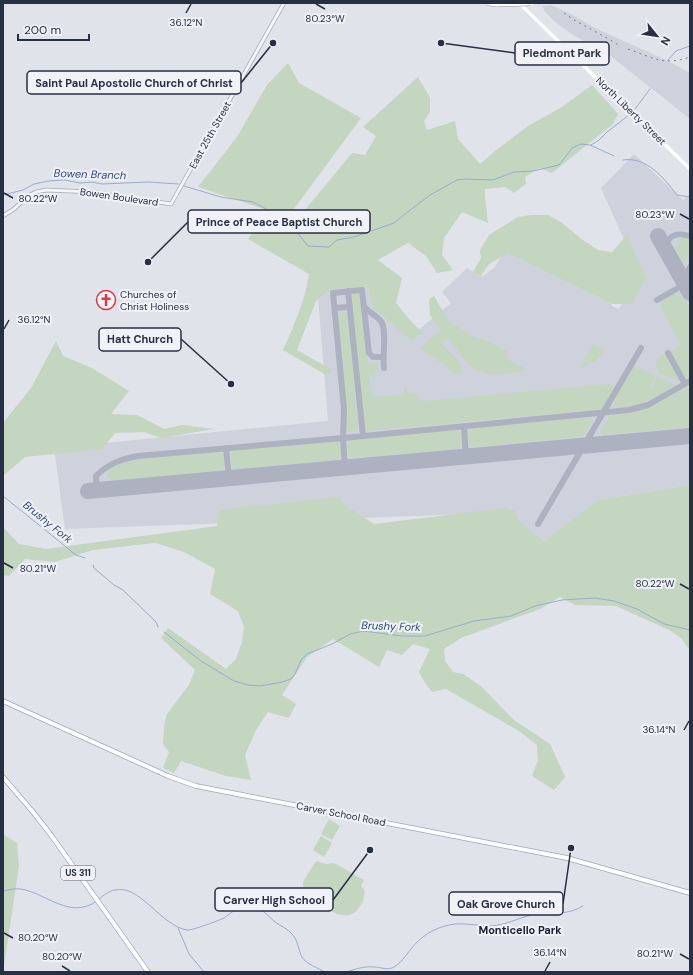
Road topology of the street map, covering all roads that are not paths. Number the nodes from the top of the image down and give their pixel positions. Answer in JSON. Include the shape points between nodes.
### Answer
{"nodes":[{"id":1,"x":284,"y":3,"type":"edge"},
{"id":2,"x":489,"y":3,"type":"edge"},
{"id":3,"x":519,"y":3,"type":"edge"},
{"id":4,"x":531,"y":3,"type":"edge"},
{"id":5,"x":690,"y":169,"type":"edge"},
{"id":6,"x":171,"y":204,"type":"joint"},
{"id":7,"x":3,"y":216,"type":"edge"},
{"id":8,"x":3,"y":701,"type":"edge"},
{"id":9,"x":3,"y":777,"type":"edge"},
{"id":10,"x":690,"y":892,"type":"edge"},
{"id":11,"x":148,"y":972,"type":"edge"}],
"edges":[{"from":1,"to":6,"type":"street","name":"East 25th Street"},
{"from":2,"to":4,"type":"highway","bridge":true},
{"from":3,"to":5,"type":"main road","name":"North Liberty Street"},
{"from":6,"to":7,"type":"street","name":"Bowen Boulevard","via":[[92,192],[46,190],[28,196]]},
{"from":8,"to":10,"type":"main road","name":"Carver School Road","via":[[168,776],[196,786],[567,858]]},
{"from":9,"to":11,"type":"main road","number":"US 311","via":[[51,835]]}]}
